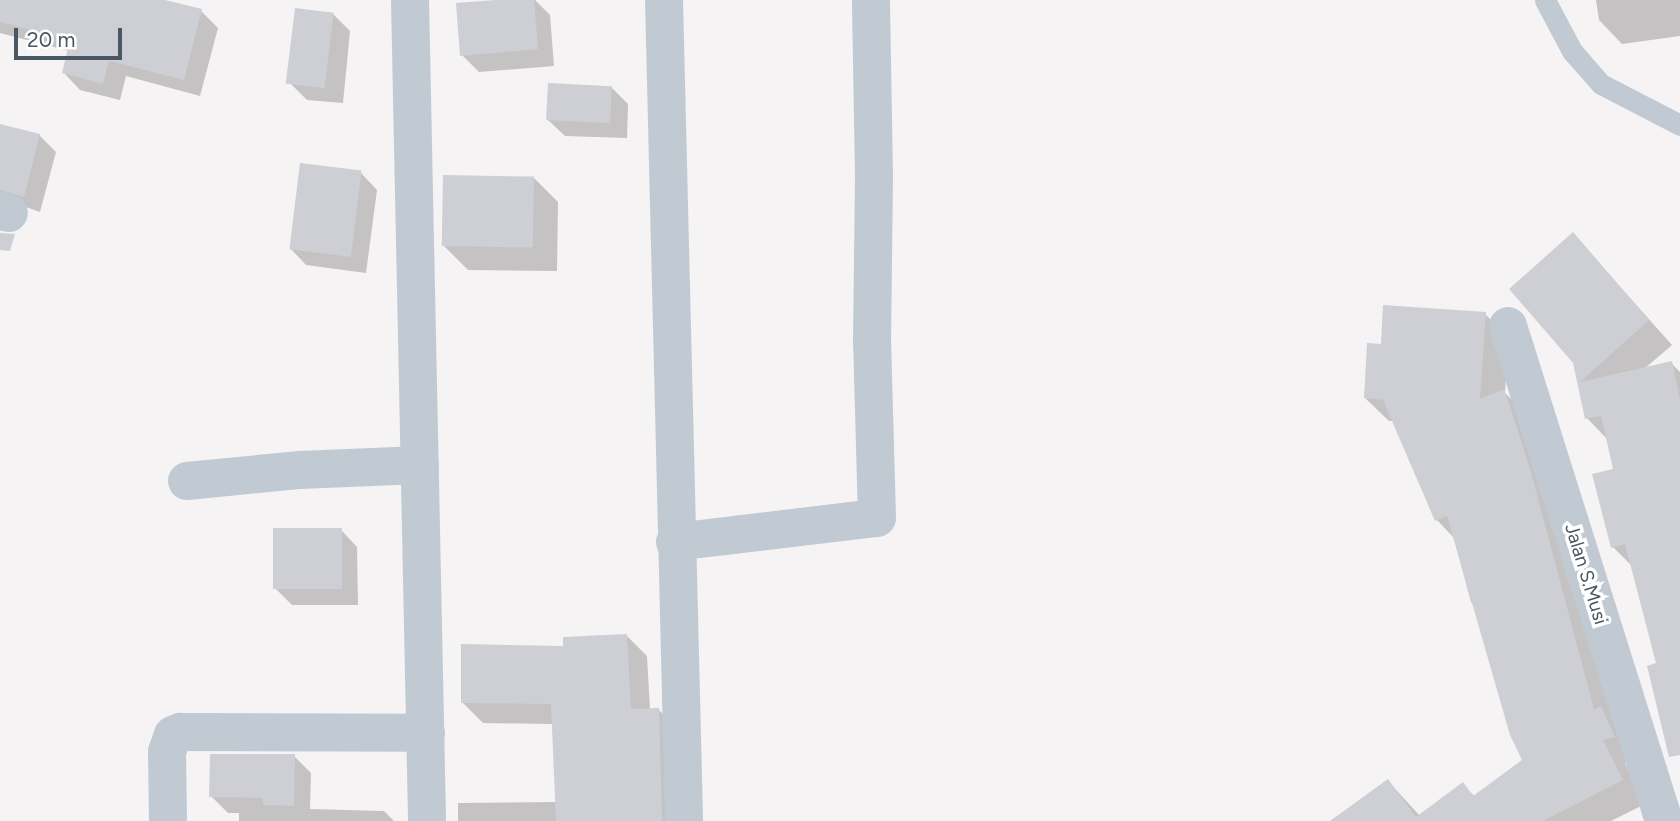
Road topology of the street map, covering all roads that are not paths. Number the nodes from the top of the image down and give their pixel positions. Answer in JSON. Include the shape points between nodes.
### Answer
{"nodes":[{"id":1,"x":410,"y":0,"type":"edge"},
{"id":2,"x":664,"y":0,"type":"edge"},
{"id":3,"x":871,"y":0,"type":"edge"},
{"id":4,"x":1545,"y":0,"type":"edge"},
{"id":5,"x":1680,"y":125,"type":"edge"},
{"id":6,"x":1508,"y":326,"type":"dead end"},
{"id":7,"x":420,"y":465,"type":"junction"},
{"id":8,"x":187,"y":481,"type":"dead end"},
{"id":9,"x":675,"y":542,"type":"junction"},
{"id":10,"x":426,"y":733,"type":"junction"},
{"id":11,"x":168,"y":821,"type":"edge"},
{"id":12,"x":427,"y":821,"type":"edge"},
{"id":13,"x":684,"y":821,"type":"edge"},
{"id":14,"x":1664,"y":821,"type":"edge"}],
"edges":[{"from":1,"to":7,"type":"street"},
{"from":2,"to":9,"type":"street"},
{"from":3,"to":9,"type":"street","via":[[877,518]]},
{"from":4,"to":5,"type":"lane","via":[[1572,51],[1601,84]]},
{"from":6,"to":14,"type":"street","name":"Jalan S.Musi"},
{"from":7,"to":8,"type":"street"},
{"from":7,"to":10,"type":"street"},
{"from":9,"to":13,"type":"street"},
{"from":10,"to":11,"type":"street","via":[[180,732],[173,735],[167,752]]},
{"from":10,"to":12,"type":"street"}]}
